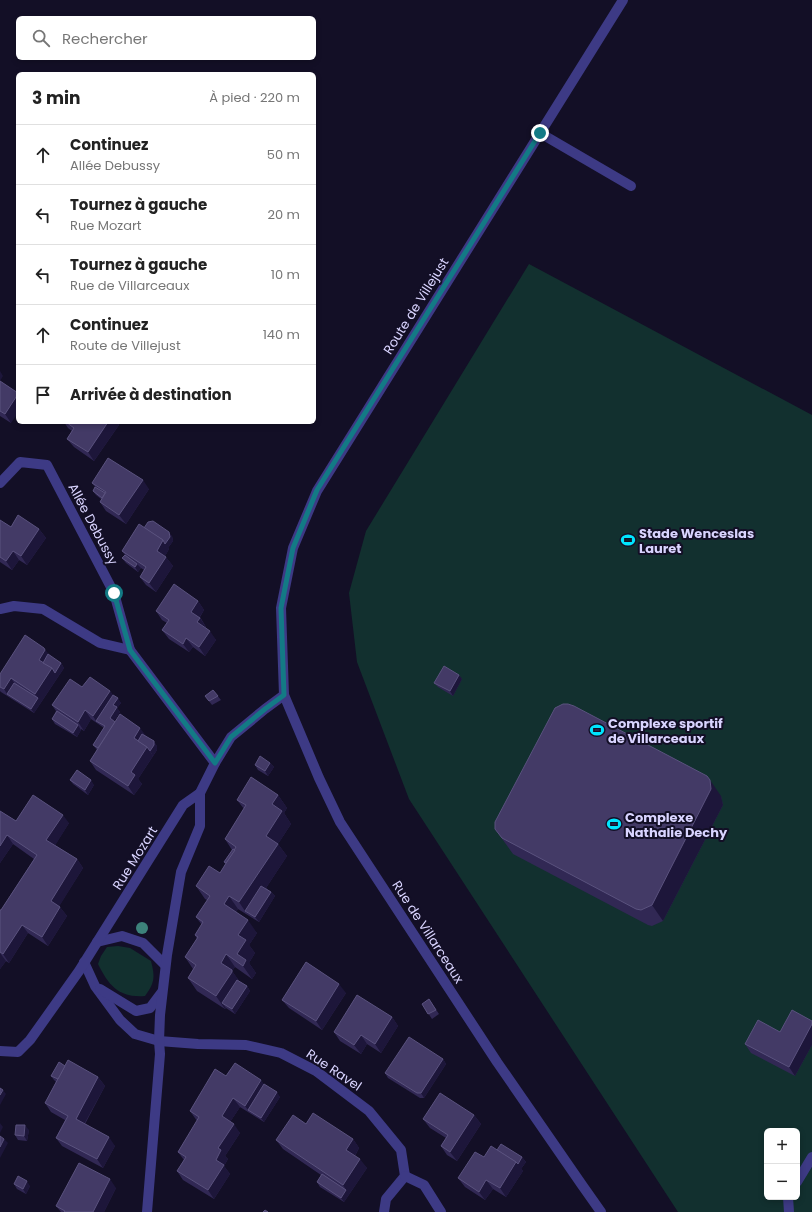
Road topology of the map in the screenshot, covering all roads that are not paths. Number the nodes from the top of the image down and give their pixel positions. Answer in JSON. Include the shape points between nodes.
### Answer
{"nodes":[{"id":1,"x":623,"y":0,"type":"edge"},
{"id":2,"x":540,"y":133,"type":"junction"},
{"id":3,"x":631,"y":186,"type":"dead end"},
{"id":4,"x":0,"y":483,"type":"edge"},
{"id":5,"x":0,"y":609,"type":"edge"},
{"id":6,"x":281,"y":645,"type":"joint"},
{"id":7,"x":130,"y":650,"type":"junction"},
{"id":8,"x":284,"y":695,"type":"junction"},
{"id":9,"x":215,"y":763,"type":"junction"},
{"id":10,"x":200,"y":793,"type":"junction"},
{"id":11,"x":97,"y":942,"type":"junction"},
{"id":12,"x":84,"y":962,"type":"junction"},
{"id":13,"x":165,"y":966,"type":"junction"},
{"id":14,"x":95,"y":986,"type":"junction"},
{"id":15,"x":163,"y":991,"type":"junction"},
{"id":16,"x":159,"y":1041,"type":"junction"},
{"id":17,"x":0,"y":1051,"type":"edge"},
{"id":18,"x":812,"y":1157,"type":"edge"},
{"id":19,"x":405,"y":1176,"type":"junction"},
{"id":20,"x":800,"y":1177,"type":"edge"},
{"id":21,"x":788,"y":1200,"type":"edge"},
{"id":22,"x":147,"y":1212,"type":"edge"},
{"id":23,"x":384,"y":1212,"type":"edge"},
{"id":24,"x":441,"y":1212,"type":"edge"},
{"id":25,"x":602,"y":1212,"type":"edge"},
{"id":26,"x":789,"y":1212,"type":"edge"}],
"edges":[{"from":1,"to":2,"type":"street","name":"Route de Villejust"},
{"from":2,"to":3,"type":"street"},
{"from":2,"to":6,"type":"street","name":"Route de Villejust","via":[[317,490],[293,548],[281,608]]},
{"from":4,"to":7,"type":"street","name":"Allée Debussy","via":[[20,462],[47,465],[114,593]]},
{"from":5,"to":7,"type":"street","via":[[14,606],[43,609],[100,643]]},
{"from":6,"to":8,"type":"street","name":"Rue de Villarceaux"},
{"from":7,"to":9,"type":"street","name":"Allée Debussy"},
{"from":8,"to":9,"type":"street","name":"Rue Mozart","via":[[231,737]]},
{"from":8,"to":25,"type":"street","name":"Rue de Villarceaux","via":[[318,778],[340,822],[497,1062]]},
{"from":9,"to":10,"type":"street","name":"Rue Mozart"},
{"from":10,"to":11,"type":"street","name":"Rue Mozart","via":[[183,805]]},
{"from":10,"to":13,"type":"street","name":"Rue Mozart","via":[[200,826],[180,872]]},
{"from":11,"to":12,"type":"street","name":"Rue Mozart"},
{"from":11,"to":13,"type":"street","via":[[122,936],[143,944]]},
{"from":12,"to":14,"type":"street"},
{"from":12,"to":17,"type":"street","name":"Rue Mozart","via":[[30,1040],[18,1052]]},
{"from":13,"to":15,"type":"street","name":"Rue Mozart"},
{"from":14,"to":15,"type":"street","via":[[136,1011],[150,1008]]},
{"from":14,"to":16,"type":"street","via":[[120,1020],[135,1034]]},
{"from":15,"to":16,"type":"street","name":"Rue Mozart"},
{"from":16,"to":19,"type":"street","name":"Rue Ravel","via":[[246,1045],[282,1053],[316,1071],[369,1111],[401,1150]]},
{"from":16,"to":22,"type":"street","name":"Rue Mozart"},
{"from":18,"to":20,"type":"street"},
{"from":19,"to":23,"type":"street","via":[[386,1199]]},
{"from":19,"to":24,"type":"street","via":[[424,1184]]},
{"from":21,"to":26,"type":"street"}]}
